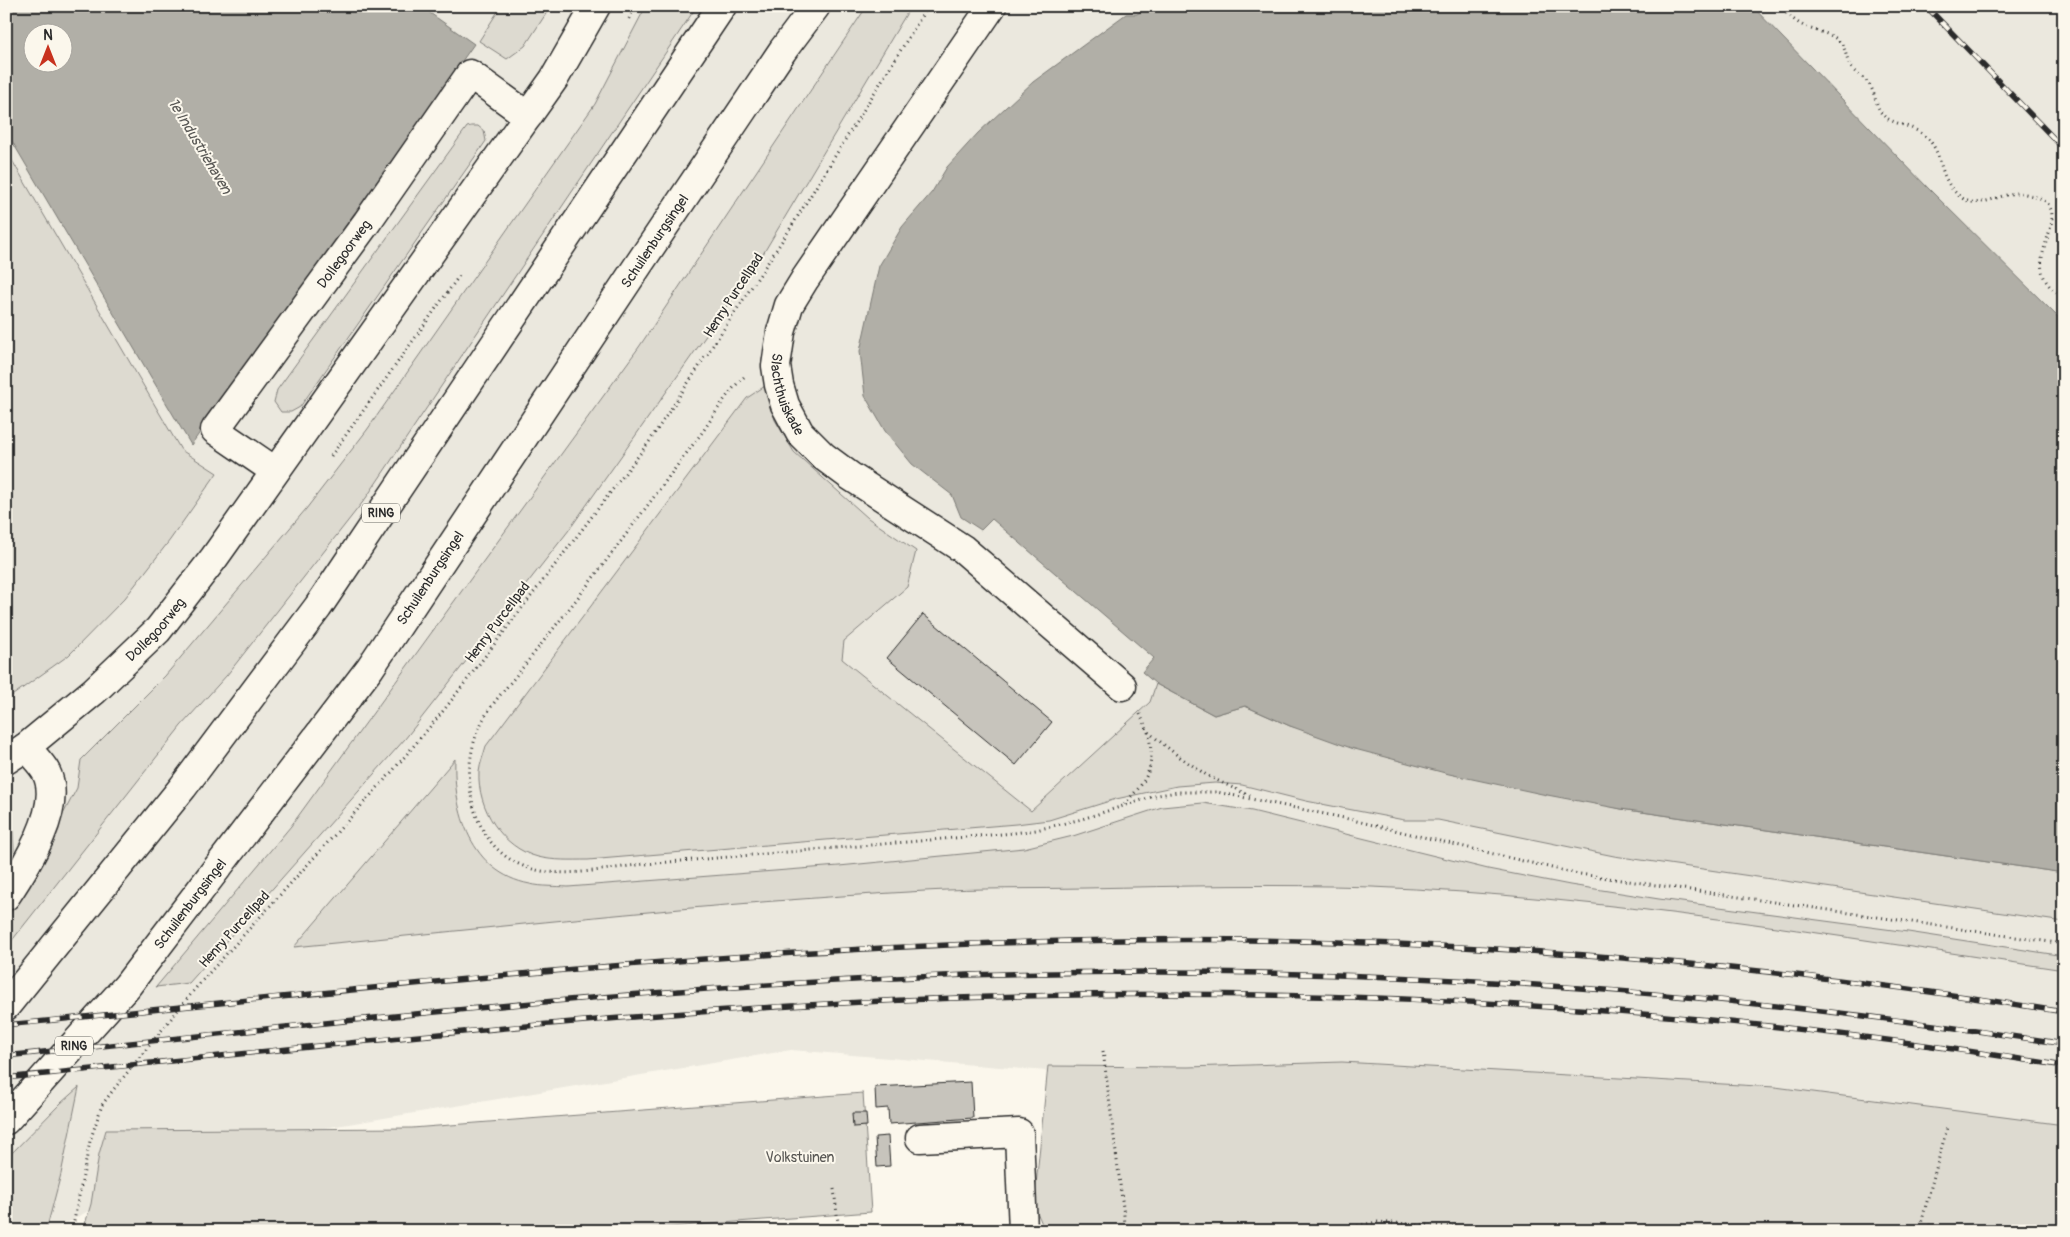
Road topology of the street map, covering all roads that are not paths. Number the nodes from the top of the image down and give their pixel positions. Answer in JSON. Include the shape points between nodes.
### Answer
{"nodes":[{"id":1,"x":596,"y":6,"type":"edge"},
{"id":2,"x":722,"y":6,"type":"edge"},
{"id":3,"x":816,"y":6,"type":"edge"},
{"id":4,"x":992,"y":6,"type":"edge"},
{"id":5,"x":528,"y":116,"type":"junction"},
{"id":6,"x":275,"y":471,"type":"junction"},
{"id":7,"x":1122,"y":686,"type":"road end"},
{"id":8,"x":16,"y":754,"type":"edge"},
{"id":9,"x":6,"y":896,"type":"edge"},
{"id":10,"x":6,"y":1006,"type":"edge"},
{"id":11,"x":6,"y":1120,"type":"edge"},
{"id":12,"x":920,"y":1138,"type":"dead end"},
{"id":13,"x":1023,"y":1231,"type":"edge"}],
"edges":[{"from":1,"to":5,"type":"street","name":"Dollegoorweg","via":[[554,79]]},
{"from":2,"to":10,"type":"street","number":"RING","via":[[318,607],[183,787]]},
{"from":3,"to":11,"type":"street","name":"Schuilenburgsingel","number":"RING","via":[[782,50],[370,668],[127,986]]},
{"from":4,"to":7,"type":"street","name":"Slachthuiskade","via":[[801,285],[781,332],[776,366],[779,385],[791,418],[823,456],[963,549]]},
{"from":5,"to":6,"type":"street","name":"Dollegoorweg"},
{"from":5,"to":6,"type":"street","name":"Dollegoorweg","via":[[470,74],[215,430]]},
{"from":6,"to":8,"type":"street","name":"Dollegoorweg","via":[[158,630],[94,691]]},
{"from":8,"to":9,"type":"street","via":[[46,772],[52,796],[46,825]]},
{"from":12,"to":13,"type":"street","via":[[1019,1133]]}]}
